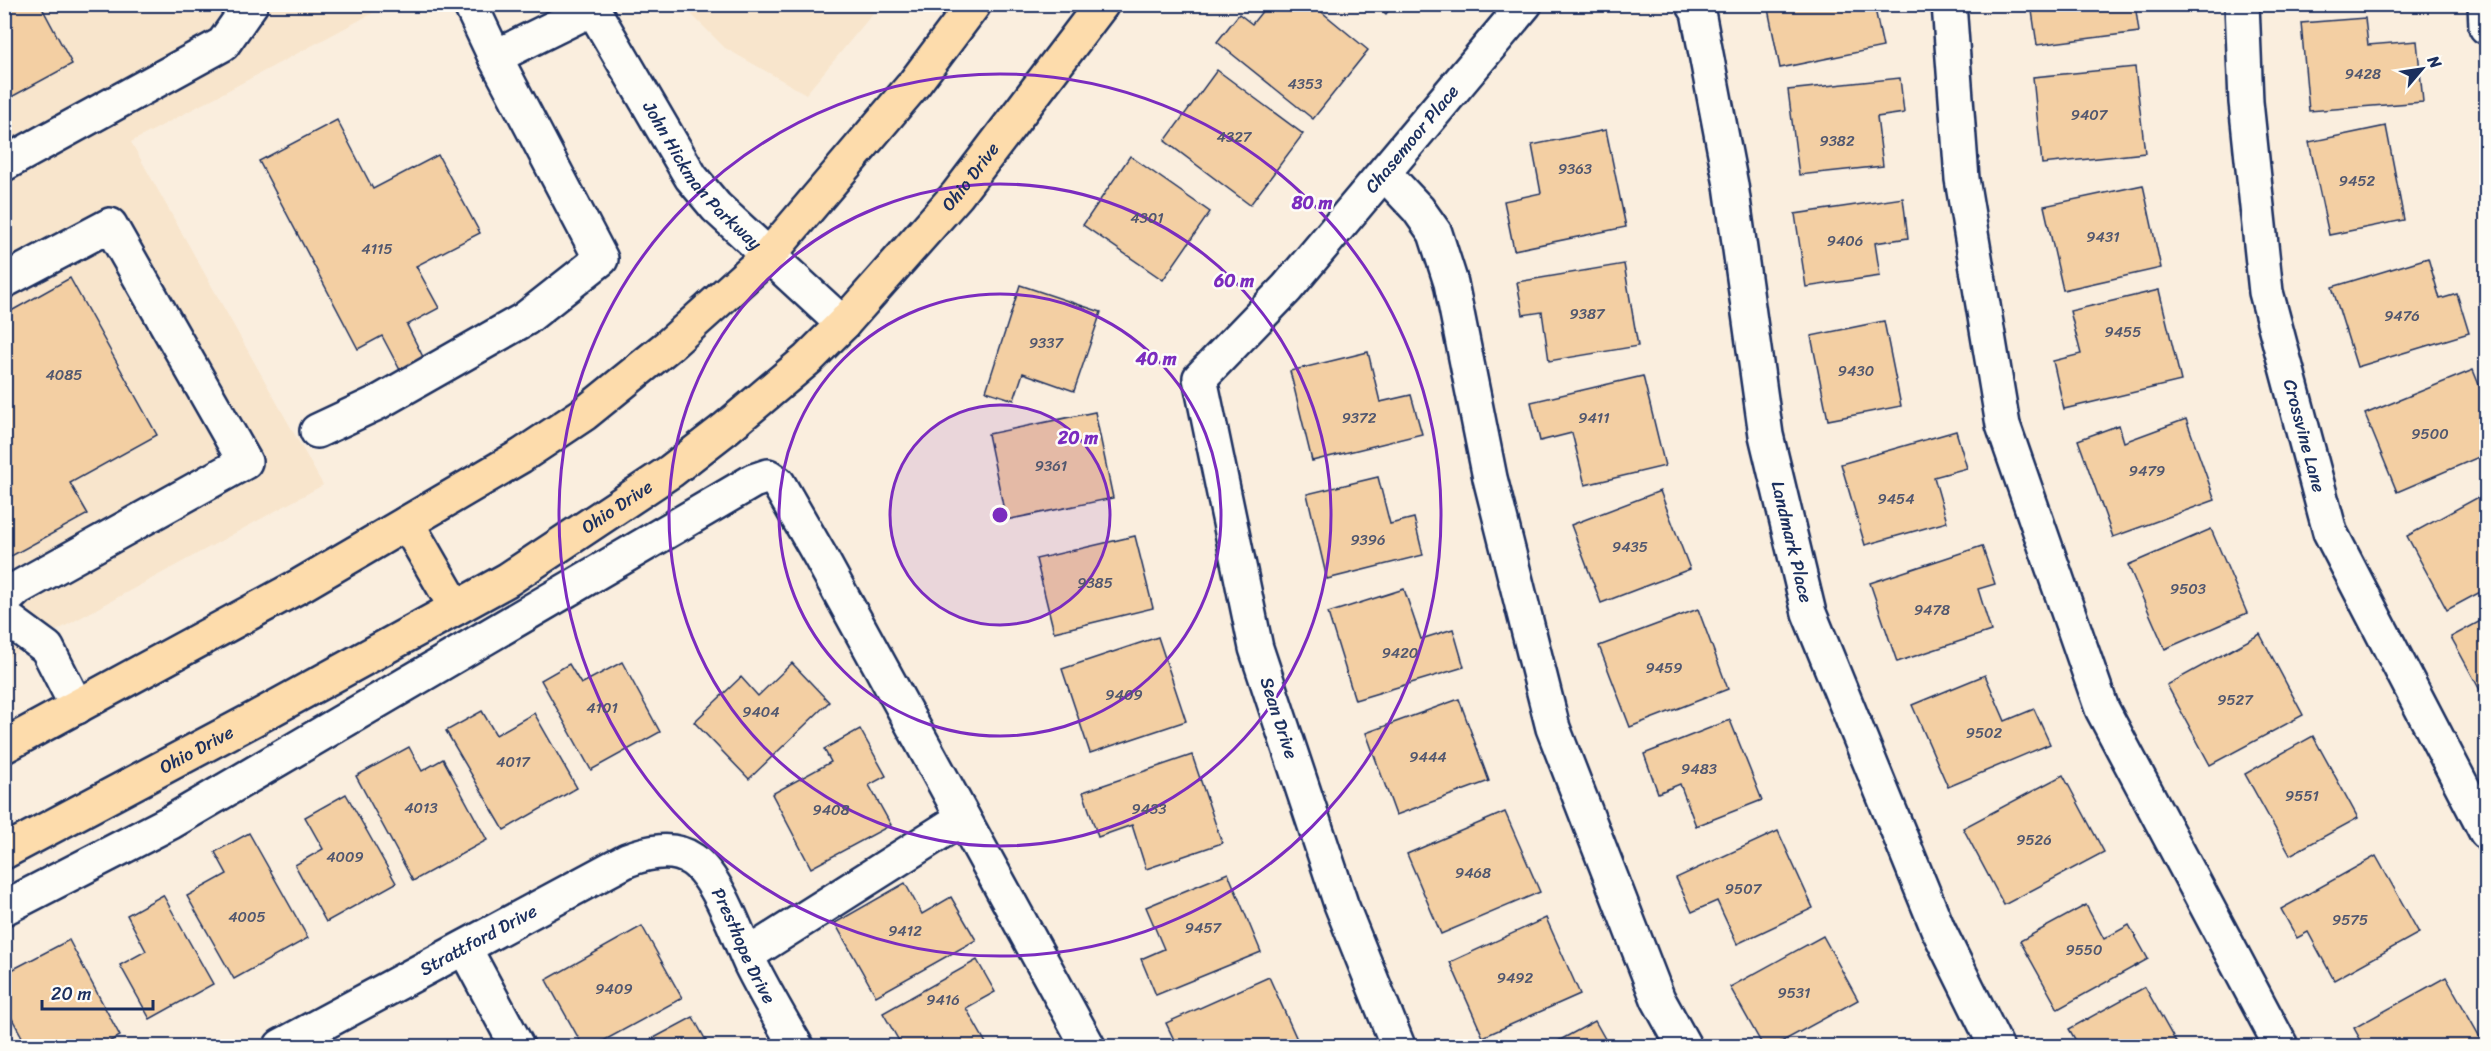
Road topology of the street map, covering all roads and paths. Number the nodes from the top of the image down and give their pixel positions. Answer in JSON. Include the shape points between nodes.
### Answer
{"nodes":[{"id":1,"x":251,"y":4,"type":"edge"},
{"id":2,"x":470,"y":4,"type":"edge"},
{"id":3,"x":974,"y":4,"type":"edge"},
{"id":4,"x":1102,"y":4,"type":"edge"},
{"id":5,"x":1525,"y":4,"type":"edge"},
{"id":6,"x":1693,"y":4,"type":"edge"},
{"id":7,"x":1949,"y":4,"type":"edge"},
{"id":8,"x":2242,"y":4,"type":"edge"},
{"id":9,"x":2485,"y":4,"type":"edge"},
{"id":10,"x":591,"y":7,"type":"edge"},
{"id":11,"x":2487,"y":27,"type":"edge"},
{"id":12,"x":495,"y":57,"type":"junction"},
{"id":13,"x":4,"y":164,"type":"edge"},
{"id":14,"x":1384,"y":173,"type":"junction"},
{"id":15,"x":769,"y":255,"type":"junction"},
{"id":16,"x":4,"y":281,"type":"edge"},
{"id":17,"x":843,"y":324,"type":"junction"},
{"id":18,"x":1200,"y":378,"type":"joint"},
{"id":19,"x":317,"y":431,"type":"dead end"},
{"id":20,"x":407,"y":523,"type":"junction"},
{"id":21,"x":4,"y":601,"type":"edge"},
{"id":22,"x":456,"y":608,"type":"junction"},
{"id":23,"x":4,"y":620,"type":"edge"},
{"id":24,"x":77,"y":707,"type":"junction"},
{"id":25,"x":4,"y":746,"type":"edge"},
{"id":26,"x":963,"y":818,"type":"junction"},
{"id":27,"x":2487,"y":832,"type":"edge"},
{"id":28,"x":4,"y":852,"type":"edge"},
{"id":29,"x":681,"y":855,"type":"joint"},
{"id":30,"x":4,"y":908,"type":"edge"},
{"id":31,"x":465,"y":949,"type":"junction"},
{"id":32,"x":747,"y":955,"type":"junction"},
{"id":33,"x":281,"y":1047,"type":"edge"},
{"id":34,"x":518,"y":1047,"type":"edge"},
{"id":35,"x":796,"y":1047,"type":"edge"},
{"id":36,"x":1088,"y":1047,"type":"edge"},
{"id":37,"x":1398,"y":1047,"type":"edge"},
{"id":38,"x":1684,"y":1047,"type":"edge"},
{"id":39,"x":1996,"y":1047,"type":"edge"},
{"id":40,"x":2281,"y":1047,"type":"edge"}],
"edges":[{"from":1,"to":13,"type":"street","via":[[223,44]]},
{"from":2,"to":12,"type":"street"},
{"from":3,"to":15,"type":"main road","via":[[914,84]]},
{"from":4,"to":17,"type":"main road","name":"Ohio Drive","via":[[957,195]]},
{"from":5,"to":14,"type":"street","name":"Chasemoor Place"},
{"from":6,"to":39,"type":"street","name":"Landmark Place","via":[[1698,12],[1731,185],[1766,435],[1809,613],[1938,929]]},
{"from":7,"to":40,"type":"street","via":[[1962,179],[2003,425],[2102,709]]},
{"from":8,"to":27,"type":"street","name":"Crossvine Lane","via":[[2246,102],[2266,292],[2330,532]]},
{"from":9,"to":11,"type":"street"},
{"from":10,"to":12,"type":"street"},
{"from":10,"to":15,"type":"street","name":"John Hickman Parkway","via":[[691,177],[716,207]]},
{"from":12,"to":19,"type":"street","via":[[601,259],[525,319],[379,402]]},
{"from":14,"to":18,"type":"street","name":"Chasemoor Place","via":[[1287,288]]},
{"from":14,"to":38,"type":"street","via":[[1435,233],[1451,283],[1490,478],[1553,728],[1658,999]]},
{"from":15,"to":17,"type":"street","name":"John Hickman Parkway"},
{"from":15,"to":20,"type":"main road","via":[[668,346],[584,414]]},
{"from":16,"to":21,"type":"street","via":[[110,225],[245,462],[18,588]]},
{"from":17,"to":22,"type":"main road","name":"Ohio Drive","via":[[789,375],[671,471],[507,580]]},
{"from":18,"to":37,"type":"street","name":"Sean Drive","via":[[1257,648],[1341,904]]},
{"from":20,"to":22,"type":"main road"},
{"from":20,"to":24,"type":"main road"},
{"from":22,"to":28,"type":"main road","name":"Ohio Drive"},
{"from":23,"to":24,"type":"street","via":[[47,648]]},
{"from":24,"to":25,"type":"main road"},
{"from":26,"to":30,"type":"street","via":[[778,483],[768,476],[753,481],[171,822]]},
{"from":26,"to":32,"type":"street"},
{"from":26,"to":36,"type":"street"},
{"from":29,"to":31,"type":"street","name":"Strattford Drive","via":[[665,851],[627,860]]},
{"from":29,"to":32,"type":"street","name":"Presthope Drive","via":[[693,860],[707,875]]},
{"from":31,"to":33,"type":"street","name":"Strattford Drive"},
{"from":31,"to":34,"type":"street"},
{"from":32,"to":35,"type":"street","name":"Presthope Drive"}]}
